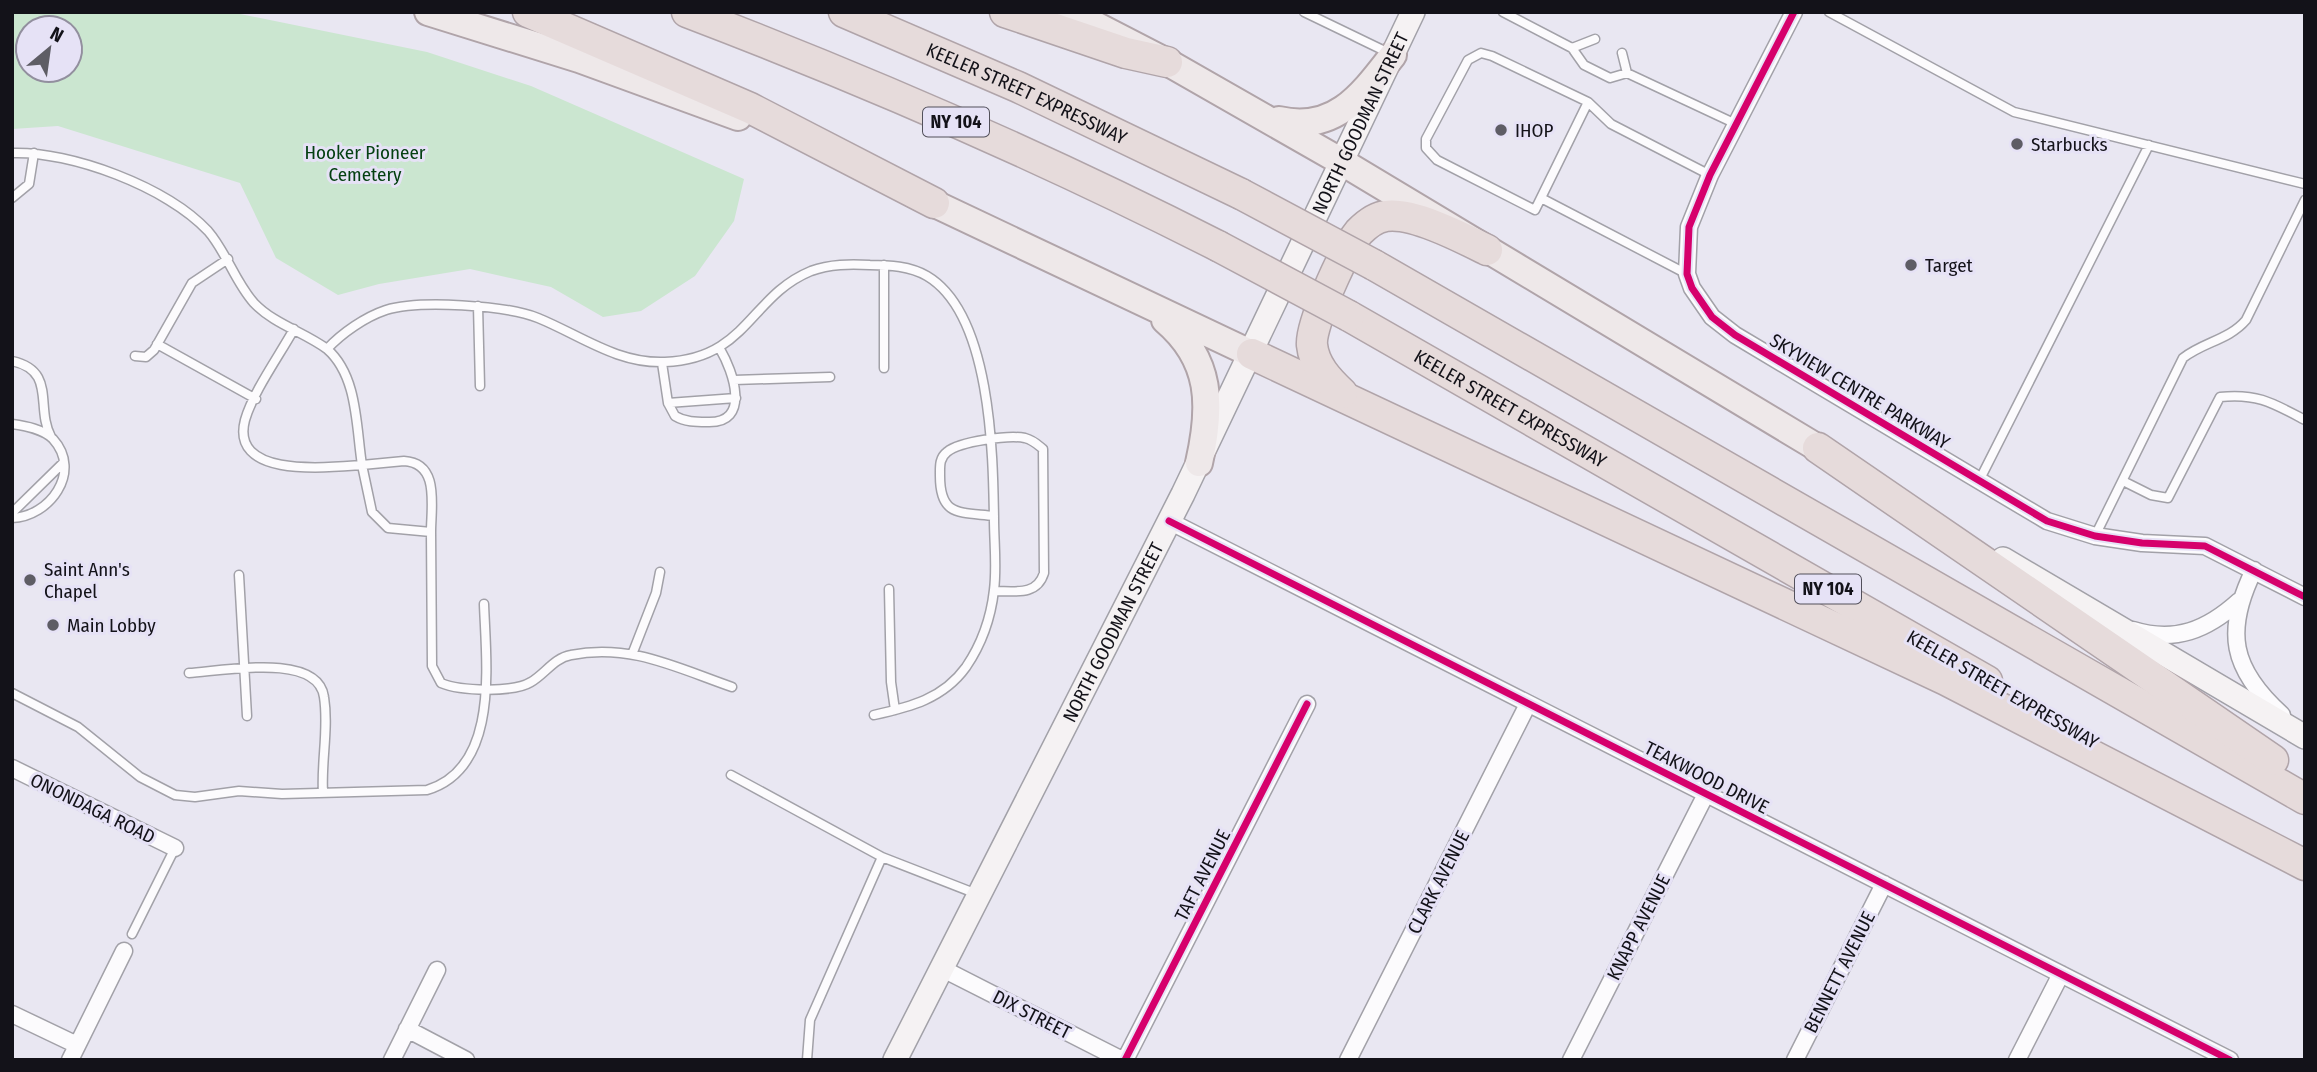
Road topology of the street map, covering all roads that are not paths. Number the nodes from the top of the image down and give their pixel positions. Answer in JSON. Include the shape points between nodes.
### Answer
{"nodes":[{"id":1,"x":428,"y":12,"type":"edge"},
{"id":2,"x":528,"y":12,"type":"edge"},
{"id":3,"x":687,"y":12,"type":"edge"},
{"id":4,"x":844,"y":12,"type":"edge"},
{"id":5,"x":1005,"y":12,"type":"edge"},
{"id":6,"x":1070,"y":12,"type":"edge"},
{"id":7,"x":1304,"y":12,"type":"edge"},
{"id":8,"x":1413,"y":12,"type":"edge"},
{"id":9,"x":1503,"y":12,"type":"edge"},
{"id":10,"x":1794,"y":12,"type":"edge"},
{"id":11,"x":1829,"y":12,"type":"edge"},
{"id":12,"x":1595,"y":40,"type":"dead end"},
{"id":13,"x":1572,"y":48,"type":"junction"},
{"id":14,"x":1622,"y":53,"type":"dead end"},
{"id":15,"x":1393,"y":55,"type":"junction"},
{"id":16,"x":1167,"y":62,"type":"junction"},
{"id":17,"x":1627,"y":74,"type":"junction"},
{"id":18,"x":1588,"y":102,"type":"junction"},
{"id":19,"x":1255,"y":112,"type":"junction"},
{"id":20,"x":1736,"y":124,"type":"junction"},
{"id":21,"x":2149,"y":145,"type":"junction"},
{"id":22,"x":12,"y":153,"type":"edge"},
{"id":23,"x":34,"y":153,"type":"junction"},
{"id":24,"x":1342,"y":163,"type":"junction"},
{"id":25,"x":1710,"y":175,"type":"junction"},
{"id":26,"x":2305,"y":184,"type":"edge"},
{"id":27,"x":12,"y":198,"type":"edge"},
{"id":28,"x":1541,"y":198,"type":"junction"},
{"id":29,"x":2305,"y":200,"type":"edge"},
{"id":30,"x":934,"y":203,"type":"junction"},
{"id":31,"x":1487,"y":250,"type":"junction"},
{"id":32,"x":228,"y":259,"type":"junction"},
{"id":33,"x":884,"y":265,"type":"junction"},
{"id":34,"x":1687,"y":274,"type":"junction"},
{"id":35,"x":1142,"y":302,"type":"junction"},
{"id":36,"x":478,"y":306,"type":"junction"},
{"id":37,"x":294,"y":329,"type":"junction"},
{"id":38,"x":157,"y":344,"type":"junction"},
{"id":39,"x":327,"y":349,"type":"junction"},
{"id":40,"x":720,"y":349,"type":"junction"},
{"id":41,"x":1252,"y":354,"type":"junction"},
{"id":42,"x":135,"y":356,"type":"dead end"},
{"id":43,"x":12,"y":362,"type":"edge"},
{"id":44,"x":662,"y":363,"type":"junction"},
{"id":45,"x":884,"y":368,"type":"dead end"},
{"id":46,"x":830,"y":377,"type":"dead end"},
{"id":47,"x":734,"y":380,"type":"junction"},
{"id":48,"x":480,"y":386,"type":"dead end"},
{"id":49,"x":736,"y":398,"type":"junction"},
{"id":50,"x":256,"y":399,"type":"junction"},
{"id":51,"x":668,"y":403,"type":"junction"},
{"id":52,"x":1361,"y":406,"type":"junction"},
{"id":53,"x":2305,"y":420,"type":"edge"},
{"id":54,"x":12,"y":424,"type":"edge"},
{"id":55,"x":53,"y":439,"type":"junction"},
{"id":56,"x":991,"y":440,"type":"junction"},
{"id":57,"x":1818,"y":448,"type":"junction"},
{"id":58,"x":63,"y":463,"type":"junction"},
{"id":59,"x":1199,"y":463,"type":"junction"},
{"id":60,"x":362,"y":465,"type":"junction"},
{"id":61,"x":1979,"y":481,"type":"junction"},
{"id":62,"x":2123,"y":481,"type":"junction"},
{"id":63,"x":12,"y":515,"type":"edge"},
{"id":64,"x":994,"y":516,"type":"junction"},
{"id":65,"x":1170,"y":521,"type":"junction"},
{"id":66,"x":430,"y":532,"type":"junction"},
{"id":67,"x":2095,"y":536,"type":"junction"},
{"id":68,"x":2254,"y":570,"type":"junction"},
{"id":69,"x":660,"y":572,"type":"dead end"},
{"id":70,"x":239,"y":575,"type":"dead end"},
{"id":71,"x":890,"y":589,"type":"dead end"},
{"id":72,"x":994,"y":591,"type":"junction"},
{"id":73,"x":2305,"y":597,"type":"edge"},
{"id":74,"x":2239,"y":601,"type":"junction"},
{"id":75,"x":484,"y":604,"type":"dead end"},
{"id":76,"x":2106,"y":621,"type":"junction"},
{"id":77,"x":633,"y":652,"type":"junction"},
{"id":78,"x":244,"y":670,"type":"junction"},
{"id":79,"x":189,"y":673,"type":"dead end"},
{"id":80,"x":732,"y":687,"type":"dead end"},
{"id":81,"x":484,"y":688,"type":"junction"},
{"id":82,"x":12,"y":693,"type":"edge"},
{"id":83,"x":1307,"y":704,"type":"dead end"},
{"id":84,"x":1528,"y":704,"type":"junction"},
{"id":85,"x":895,"y":710,"type":"junction"},
{"id":86,"x":874,"y":715,"type":"dead end"},
{"id":87,"x":247,"y":716,"type":"dead end"},
{"id":88,"x":2305,"y":736,"type":"edge"},
{"id":89,"x":12,"y":768,"type":"edge"},
{"id":90,"x":731,"y":775,"type":"dead end"},
{"id":91,"x":2305,"y":782,"type":"edge"},
{"id":92,"x":323,"y":793,"type":"junction"},
{"id":93,"x":1706,"y":794,"type":"junction"},
{"id":94,"x":2305,"y":799,"type":"edge"},
{"id":95,"x":174,"y":848,"type":"joint"},
{"id":96,"x":882,"y":857,"type":"junction"},
{"id":97,"x":2305,"y":864,"type":"edge"},
{"id":98,"x":1884,"y":884,"type":"junction"},
{"id":99,"x":979,"y":895,"type":"junction"},
{"id":100,"x":132,"y":934,"type":"dead end"},
{"id":101,"x":124,"y":951,"type":"dead end"},
{"id":102,"x":942,"y":968,"type":"junction"},
{"id":103,"x":437,"y":970,"type":"dead end"},
{"id":104,"x":2061,"y":974,"type":"junction"},
{"id":105,"x":12,"y":1014,"type":"edge"},
{"id":106,"x":407,"y":1030,"type":"junction"},
{"id":107,"x":73,"y":1053,"type":"edge"},
{"id":108,"x":2228,"y":1059,"type":"edge"},
{"id":109,"x":392,"y":1060,"type":"edge"},
{"id":110,"x":466,"y":1060,"type":"edge"},
{"id":111,"x":807,"y":1060,"type":"edge"},
{"id":112,"x":895,"y":1060,"type":"edge"},
{"id":113,"x":1123,"y":1060,"type":"edge"},
{"id":114,"x":1348,"y":1060,"type":"edge"},
{"id":115,"x":1571,"y":1060,"type":"edge"},
{"id":116,"x":1795,"y":1060,"type":"edge"},
{"id":117,"x":2017,"y":1060,"type":"edge"}],
"edges":[{"from":1,"to":30,"type":"main road","via":[[668,91]]},
{"from":2,"to":30,"type":"highway","via":[[759,112]]},
{"from":3,"to":97,"type":"highway","name":"KEELER STREET EXPRESSWAY","number":"NY 104","bridge":true,"via":[[932,111],[1218,246],[1349,316]]},
{"from":4,"to":94,"type":"highway","name":"KEELER STREET EXPRESSWAY","number":"NY 104","bridge":true,"via":[[1018,87],[1241,194],[1374,265]]},
{"from":5,"to":16,"type":"highway"},
{"from":6,"to":16,"type":"main road"},
{"from":7,"to":15,"type":"lane"},
{"from":8,"to":15,"type":"main road","name":"NORTH GOODMAN STREET"},
{"from":9,"to":13,"type":"lane"},
{"from":10,"to":20,"type":"street","name":"SKYVIEW CENTRE PARKWAY"},
{"from":11,"to":21,"type":"lane","via":[[2014,112]]},
{"from":12,"to":13,"type":"lane"},
{"from":13,"to":17,"type":"lane","via":[[1584,65],[1610,78]]},
{"from":14,"to":17,"type":"lane"},
{"from":15,"to":19,"type":"main road","via":[[1355,99],[1323,121],[1290,123]]},
{"from":15,"to":24,"type":"main road","name":"NORTH GOODMAN STREET"},
{"from":16,"to":19,"type":"main road"},
{"from":17,"to":20,"type":"lane"},
{"from":18,"to":25,"type":"lane","via":[[1611,124]]},
{"from":18,"to":28,"type":"lane"},
{"from":18,"to":28,"type":"lane","via":[[1480,53],[1468,60],[1426,139],[1429,155],[1437,160],[1535,210]]},
{"from":19,"to":24,"type":"main road"},
{"from":20,"to":25,"type":"street","name":"SKYVIEW CENTRE PARKWAY"},
{"from":21,"to":26,"type":"lane"},
{"from":21,"to":61,"type":"lane"},
{"from":22,"to":23,"type":"lane"},
{"from":23,"to":27,"type":"lane","via":[[29,184]]},
{"from":23,"to":32,"type":"lane","via":[[90,165],[170,202],[200,224]]},
{"from":24,"to":31,"type":"main road"},
{"from":24,"to":41,"type":"main road","name":"NORTH GOODMAN STREET"},
{"from":25,"to":34,"type":"street","name":"SKYVIEW CENTRE PARKWAY","via":[[1689,227]]},
{"from":28,"to":34,"type":"lane"},
{"from":29,"to":62,"type":"lane","via":[[2236,333],[2195,348],[2183,358]]},
{"from":30,"to":35,"type":"main road"},
{"from":31,"to":52,"type":"highway","via":[[1399,216],[1377,219],[1358,234],[1317,316],[1311,342],[1324,375]]},
{"from":31,"to":57,"type":"main road"},
{"from":32,"to":37,"type":"lane","via":[[253,302]]},
{"from":32,"to":38,"type":"lane","via":[[191,282]]},
{"from":33,"to":40,"type":"lane","via":[[834,265],[802,275]]},
{"from":33,"to":45,"type":"lane"},
{"from":33,"to":56,"type":"lane","via":[[922,273],[943,287],[957,305],[980,374]]},
{"from":34,"to":61,"type":"street","name":"SKYVIEW CENTRE PARKWAY","via":[[1704,307],[1735,335]]},
{"from":35,"to":41,"type":"main road"},
{"from":35,"to":59,"type":"main road","via":[[1184,338],[1199,361],[1206,404]]},
{"from":36,"to":39,"type":"lane","via":[[386,310],[358,324]]},
{"from":36,"to":44,"type":"lane","via":[[518,311],[609,352]]},
{"from":36,"to":48,"type":"lane"},
{"from":37,"to":39,"type":"lane"},
{"from":37,"to":50,"type":"lane"},
{"from":38,"to":42,"type":"lane","via":[[146,357]]},
{"from":38,"to":50,"type":"lane"},
{"from":39,"to":60,"type":"lane","via":[[348,380]]},
{"from":40,"to":44,"type":"lane"},
{"from":40,"to":47,"type":"lane"},
{"from":41,"to":52,"type":"highway"},
{"from":41,"to":59,"type":"main road","name":"NORTH GOODMAN STREET"},
{"from":43,"to":55,"type":"lane","via":[[29,367],[39,379],[45,421]]},
{"from":44,"to":51,"type":"lane"},
{"from":46,"to":47,"type":"lane"},
{"from":47,"to":49,"type":"lane"},
{"from":49,"to":51,"type":"lane"},
{"from":49,"to":51,"type":"lane","via":[[728,417],[713,422],[679,419]]},
{"from":50,"to":60,"type":"lane","via":[[246,419],[245,435],[253,451],[264,459],[288,468]]},
{"from":52,"to":97,"type":"highway","via":[[1946,680]]},
{"from":53,"to":62,"type":"lane","via":[[2258,397],[2220,397],[2168,498]]},
{"from":54,"to":55,"type":"lane","via":[[36,429]]},
{"from":55,"to":58,"type":"lane"},
{"from":56,"to":64,"type":"lane"},
{"from":56,"to":64,"type":"lane","via":[[954,447],[944,454],[940,494],[945,506],[957,512]]},
{"from":56,"to":72,"type":"lane","via":[[1022,437],[1043,449],[1041,584],[1031,590]]},
{"from":57,"to":76,"type":"main road"},
{"from":57,"to":91,"type":"highway"},
{"from":58,"to":63,"type":"lane"},
{"from":58,"to":63,"type":"lane","via":[[61,482],[48,504],[35,514]]},
{"from":59,"to":65,"type":"main road","name":"NORTH GOODMAN STREET"},
{"from":60,"to":66,"type":"lane","via":[[370,506],[379,522],[394,530]]},
{"from":60,"to":66,"type":"lane","via":[[409,461],[423,467],[431,481]]},
{"from":61,"to":67,"type":"street","name":"SKYVIEW CENTRE PARKWAY","via":[[2047,521]]},
{"from":62,"to":67,"type":"lane"},
{"from":64,"to":72,"type":"lane"},
{"from":65,"to":84,"type":"street","name":"TEAKWOOD DRIVE"},
{"from":65,"to":99,"type":"main road","name":"NORTH GOODMAN STREET"},
{"from":66,"to":81,"type":"lane","via":[[433,671],[446,685]]},
{"from":67,"to":68,"type":"street","name":"SKYVIEW CENTRE PARKWAY","via":[[2205,546]]},
{"from":68,"to":73,"type":"street","name":"SKYVIEW CENTRE PARKWAY"},
{"from":68,"to":74,"type":"street"},
{"from":69,"to":77,"type":"lane"},
{"from":70,"to":78,"type":"lane"},
{"from":71,"to":85,"type":"lane"},
{"from":72,"to":85,"type":"lane","via":[[979,642],[963,671],[931,698]]},
{"from":74,"to":76,"type":"street","via":[[2219,619],[2176,636],[2145,634]]},
{"from":74,"to":88,"type":"street","via":[[2235,634],[2246,671],[2258,694]]},
{"from":75,"to":81,"type":"lane"},
{"from":76,"to":88,"type":"main road"},
{"from":77,"to":80,"type":"lane"},
{"from":77,"to":81,"type":"lane","via":[[566,656],[522,687]]},
{"from":78,"to":79,"type":"lane"},
{"from":78,"to":87,"type":"lane"},
{"from":78,"to":92,"type":"lane","via":[[299,670],[320,684],[325,700]]},
{"from":81,"to":92,"type":"lane","via":[[475,745],[449,780],[427,790]]},
{"from":82,"to":92,"type":"lane","via":[[85,731],[132,772],[166,792],[195,797],[239,791]]},
{"from":83,"to":113,"type":"street","name":"TAFT AVENUE"},
{"from":84,"to":93,"type":"street","name":"TEAKWOOD DRIVE"},
{"from":84,"to":114,"type":"street","name":"CLARK AVENUE"},
{"from":85,"to":86,"type":"lane"},
{"from":89,"to":95,"type":"street","name":"ONONDAGA ROAD"},
{"from":90,"to":96,"type":"lane"},
{"from":93,"to":98,"type":"street","name":"TEAKWOOD DRIVE"},
{"from":93,"to":115,"type":"street","name":"KNAPP AVENUE"},
{"from":95,"to":100,"type":"lane"},
{"from":96,"to":99,"type":"lane"},
{"from":96,"to":111,"type":"lane","via":[[810,1020]]},
{"from":98,"to":104,"type":"street","name":"TEAKWOOD DRIVE"},
{"from":98,"to":116,"type":"street","name":"BENNETT AVENUE"},
{"from":99,"to":102,"type":"main road","name":"NORTH GOODMAN STREET"},
{"from":101,"to":107,"type":"street"},
{"from":102,"to":112,"type":"main road","name":"NORTH GOODMAN STREET"},
{"from":102,"to":113,"type":"street","name":"DIX STREET"},
{"from":103,"to":106,"type":"street"},
{"from":104,"to":108,"type":"street","name":"TEAKWOOD DRIVE"},
{"from":104,"to":117,"type":"street"},
{"from":105,"to":107,"type":"street"},
{"from":106,"to":109,"type":"street"},
{"from":106,"to":110,"type":"street"}]}
